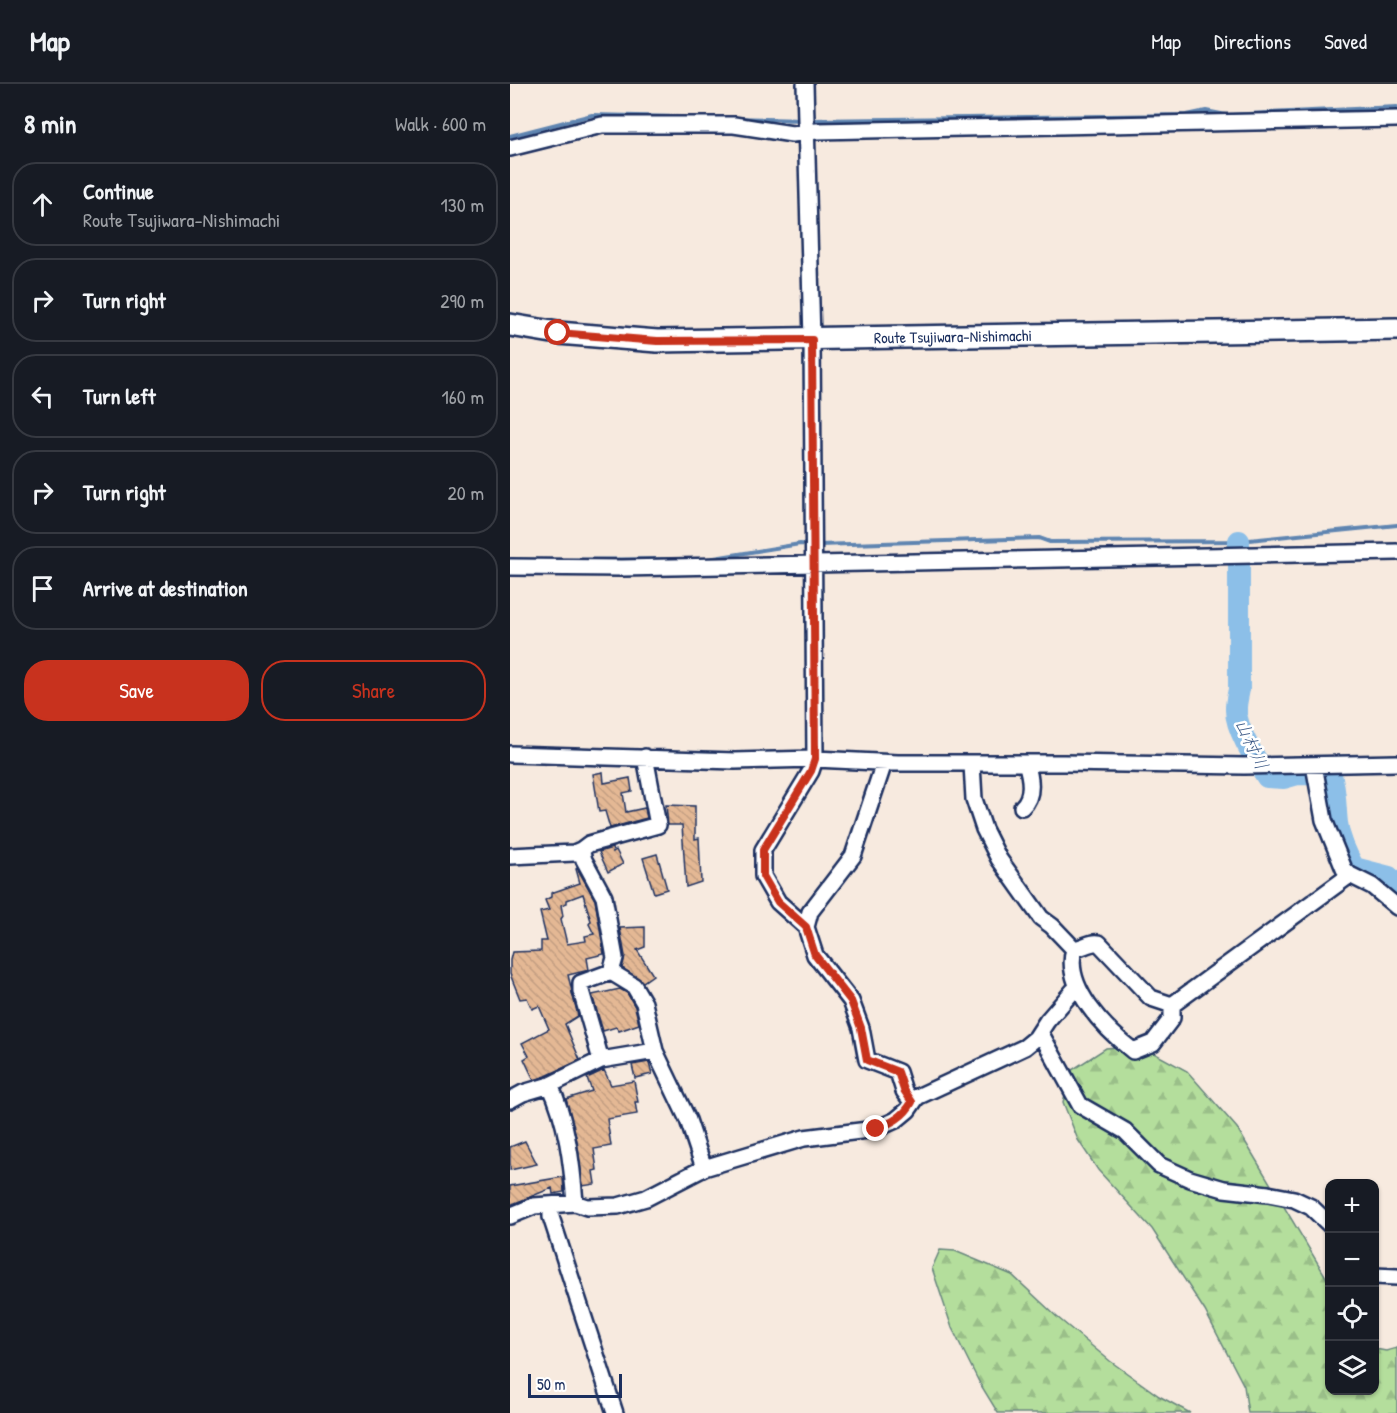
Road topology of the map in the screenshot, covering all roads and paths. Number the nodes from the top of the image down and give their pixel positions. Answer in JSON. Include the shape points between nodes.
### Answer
{"nodes":[{"id":1,"x":805,"y":84,"type":"edge"},
{"id":2,"x":1397,"y":119,"type":"edge"},
{"id":3,"x":807,"y":133,"type":"junction"},
{"id":4,"x":510,"y":148,"type":"edge"},
{"id":5,"x":510,"y":325,"type":"edge"},
{"id":6,"x":1397,"y":329,"type":"edge"},
{"id":7,"x":812,"y":340,"type":"junction"},
{"id":8,"x":1397,"y":552,"type":"edge"},
{"id":9,"x":814,"y":564,"type":"junction"},
{"id":10,"x":510,"y":567,"type":"edge"},
{"id":11,"x":510,"y":754,"type":"edge"},
{"id":12,"x":645,"y":757,"type":"junction"},
{"id":13,"x":815,"y":759,"type":"junction"},
{"id":14,"x":884,"y":763,"type":"junction"},
{"id":15,"x":1026,"y":763,"type":"junction"},
{"id":16,"x":972,"y":764,"type":"junction"},
{"id":17,"x":1397,"y":764,"type":"edge"},
{"id":18,"x":1314,"y":765,"type":"junction"},
{"id":19,"x":1022,"y":807,"type":"dead end"},
{"id":20,"x":581,"y":850,"type":"junction"},
{"id":21,"x":510,"y":856,"type":"edge"},
{"id":22,"x":1350,"y":875,"type":"junction"},
{"id":23,"x":1397,"y":907,"type":"edge"},
{"id":24,"x":806,"y":927,"type":"junction"},
{"id":25,"x":1074,"y":949,"type":"junction"},
{"id":26,"x":611,"y":972,"type":"junction"},
{"id":27,"x":1078,"y":988,"type":"junction"},
{"id":28,"x":1172,"y":1005,"type":"junction"},
{"id":29,"x":1040,"y":1032,"type":"junction"},
{"id":30,"x":655,"y":1051,"type":"junction"},
{"id":31,"x":601,"y":1060,"type":"junction"},
{"id":32,"x":550,"y":1085,"type":"junction"},
{"id":33,"x":510,"y":1100,"type":"edge"},
{"id":34,"x":912,"y":1102,"type":"junction"},
{"id":35,"x":704,"y":1168,"type":"junction"},
{"id":36,"x":575,"y":1203,"type":"junction"},
{"id":37,"x":551,"y":1205,"type":"junction"},
{"id":38,"x":510,"y":1215,"type":"edge"},
{"id":39,"x":1325,"y":1221,"type":"edge"},
{"id":40,"x":1379,"y":1276,"type":"edge"},
{"id":41,"x":1397,"y":1277,"type":"edge"},
{"id":42,"x":615,"y":1413,"type":"edge"}],
"edges":[{"from":1,"to":3,"type":"street"},
{"from":2,"to":3,"type":"street"},
{"from":3,"to":4,"type":"street","via":[[734,125],[602,125]]},
{"from":3,"to":7,"type":"street"},
{"from":5,"to":7,"type":"main road","name":"Route Tsujiwara-Nishimachi","via":[[657,341]]},
{"from":6,"to":7,"type":"main road","name":"Route Tsujiwara-Nishimachi"},
{"from":7,"to":9,"type":"street"},
{"from":8,"to":9,"type":"street"},
{"from":9,"to":10,"type":"street"},
{"from":9,"to":13,"type":"street"},
{"from":11,"to":12,"type":"street"},
{"from":12,"to":13,"type":"street"},
{"from":12,"to":20,"type":"street","via":[[658,825],[589,844]]},
{"from":13,"to":14,"type":"street"},
{"from":13,"to":24,"type":"street","via":[[763,850],[762,865],[763,876],[778,902]]},
{"from":14,"to":16,"type":"street"},
{"from":14,"to":24,"type":"street","via":[[853,856],[810,912]]},
{"from":15,"to":16,"type":"street"},
{"from":15,"to":18,"type":"street"},
{"from":15,"to":19,"type":"street","via":[[1030,793],[1029,801]]},
{"from":16,"to":25,"type":"street","via":[[974,799],[999,859],[1041,918]]},
{"from":17,"to":18,"type":"street"},
{"from":18,"to":22,"type":"street","via":[[1324,820]]},
{"from":20,"to":21,"type":"street"},
{"from":20,"to":26,"type":"street","via":[[604,897],[615,958]]},
{"from":22,"to":23,"type":"street","via":[[1372,886]]},
{"from":22,"to":28,"type":"street"},
{"from":24,"to":34,"type":"street","via":[[815,955],[851,1001],[867,1060],[898,1072]]},
{"from":25,"to":27,"type":"street","via":[[1071,959]]},
{"from":25,"to":28,"type":"street","via":[[1100,943],[1151,998]]},
{"from":26,"to":30,"type":"street","via":[[634,986],[639,994]]},
{"from":26,"to":31,"type":"street","via":[[581,983]]},
{"from":27,"to":28,"type":"street","via":[[1088,1005],[1133,1051],[1153,1043],[1172,1018]]},
{"from":27,"to":29,"type":"street"},
{"from":29,"to":34,"type":"street","via":[[1025,1047]]},
{"from":29,"to":39,"type":"street","via":[[1080,1105],[1125,1131],[1159,1165],[1224,1189],[1294,1199],[1311,1207]]},
{"from":30,"to":31,"type":"street"},
{"from":30,"to":35,"type":"street","via":[[688,1120]]},
{"from":31,"to":32,"type":"street"},
{"from":32,"to":33,"type":"street"},
{"from":32,"to":36,"type":"street","via":[[559,1102],[565,1130]]},
{"from":34,"to":35,"type":"street","via":[[896,1120],[876,1129],[804,1138]]},
{"from":35,"to":36,"type":"street","via":[[646,1198],[618,1206],[587,1207]]},
{"from":36,"to":37,"type":"street"},
{"from":37,"to":38,"type":"street","via":[[534,1206]]},
{"from":37,"to":42,"type":"street","via":[[551,1217]]},
{"from":40,"to":41,"type":"street"}]}
